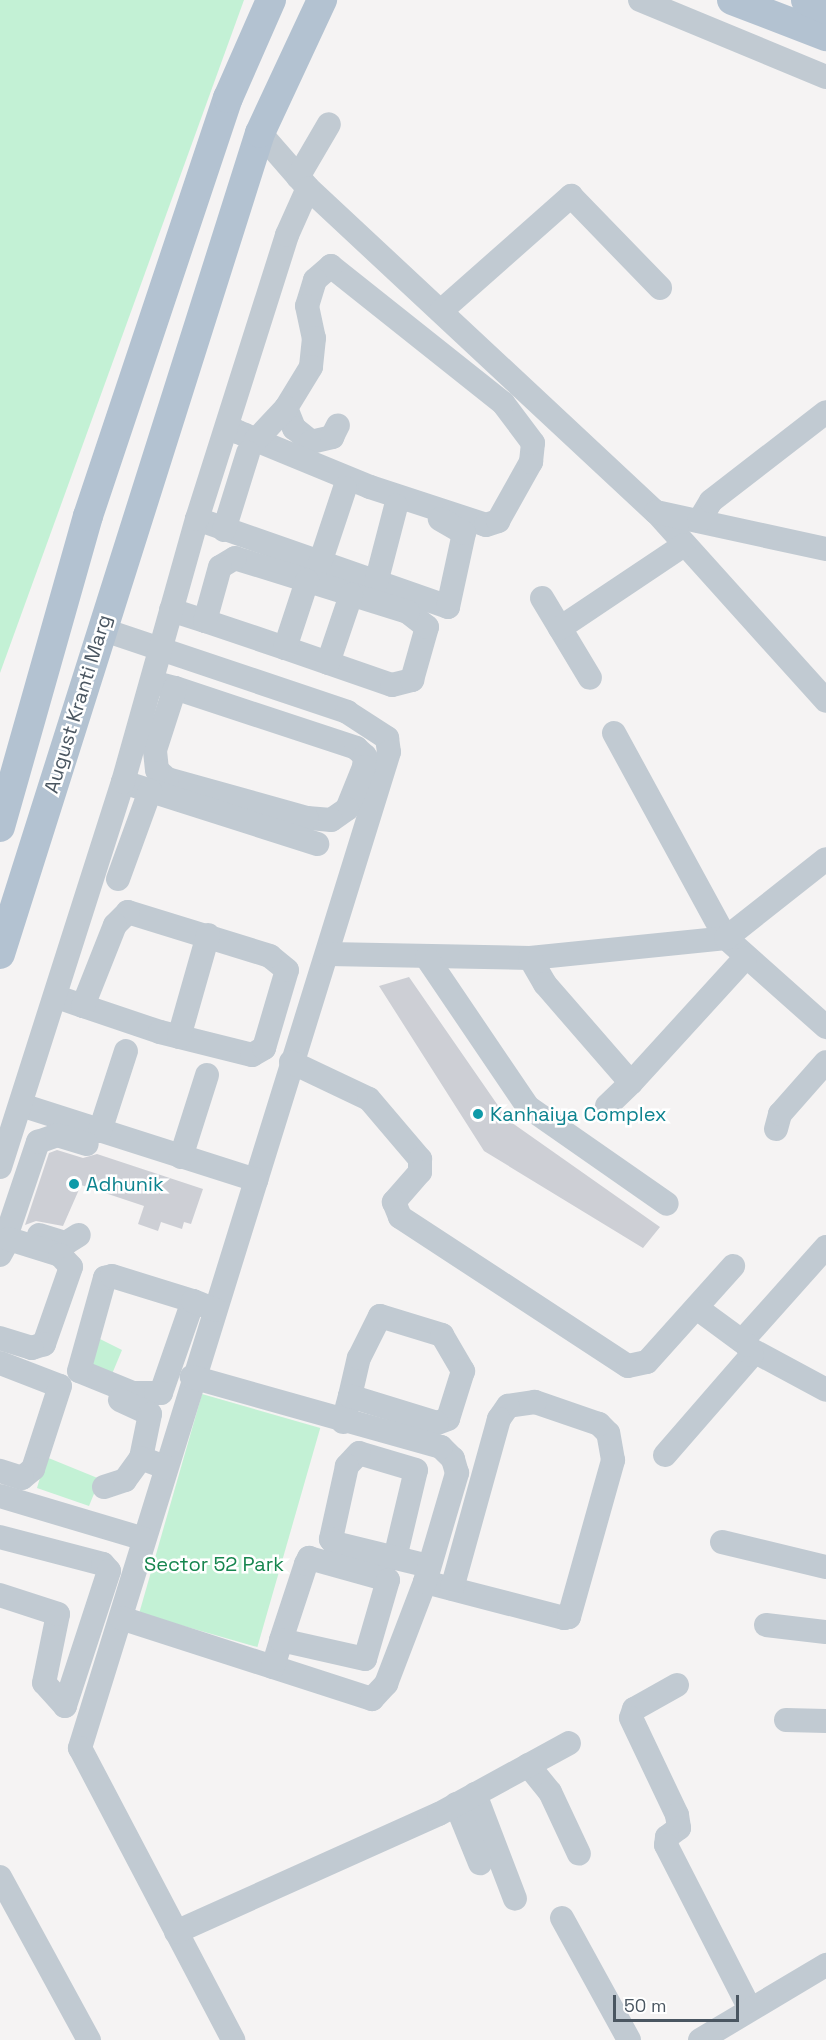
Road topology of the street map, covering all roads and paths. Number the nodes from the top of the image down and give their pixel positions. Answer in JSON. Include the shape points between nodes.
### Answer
{"nodes":[{"id":1,"x":271,"y":0,"type":"edge"},
{"id":2,"x":322,"y":0,"type":"edge"},
{"id":3,"x":640,"y":0,"type":"edge"},
{"id":4,"x":732,"y":0,"type":"edge"},
{"id":5,"x":821,"y":11,"type":"edge"},
{"id":6,"x":826,"y":78,"type":"edge"},
{"id":7,"x":329,"y":124,"type":"dead end"},
{"id":8,"x":260,"y":133,"type":"junction"},
{"id":9,"x":303,"y":183,"type":"junction"},
{"id":10,"x":660,"y":288,"type":"dead end"},
{"id":11,"x":441,"y":311,"type":"junction"},
{"id":12,"x":286,"y":408,"type":"junction"},
{"id":13,"x":826,"y":412,"type":"edge"},
{"id":14,"x":338,"y":425,"type":"dead end"},
{"id":15,"x":225,"y":436,"type":"junction"},
{"id":16,"x":114,"y":439,"type":"junction"},
{"id":17,"x":252,"y":446,"type":"junction"},
{"id":18,"x":155,"y":454,"type":"junction"},
{"id":19,"x":345,"y":488,"type":"junction"},
{"id":20,"x":396,"y":506,"type":"junction"},
{"id":21,"x":656,"y":512,"type":"junction"},
{"id":22,"x":88,"y":516,"type":"junction"},
{"id":23,"x":197,"y":519,"type":"junction"},
{"id":24,"x":699,"y":521,"type":"junction"},
{"id":25,"x":224,"y":530,"type":"junction"},
{"id":26,"x":132,"y":532,"type":"junction"},
{"id":27,"x":684,"y":545,"type":"junction"},
{"id":28,"x":826,"y":549,"type":"edge"},
{"id":29,"x":314,"y":572,"type":"junction"},
{"id":30,"x":376,"y":583,"type":"junction"},
{"id":31,"x":351,"y":595,"type":"junction"},
{"id":32,"x":542,"y":598,"type":"dead end"},
{"id":33,"x":171,"y":610,"type":"junction"},
{"id":34,"x":205,"y":621,"type":"junction"},
{"id":35,"x":560,"y":628,"type":"junction"},
{"id":36,"x":101,"y":629,"type":"junction"},
{"id":37,"x":285,"y":648,"type":"junction"},
{"id":38,"x":158,"y":652,"type":"junction"},
{"id":39,"x":328,"y":663,"type":"junction"},
{"id":40,"x":590,"y":678,"type":"dead end"},
{"id":41,"x":152,"y":682,"type":"junction"},
{"id":42,"x":175,"y":688,"type":"junction"},
{"id":43,"x":826,"y":701,"type":"edge"},
{"id":44,"x":614,"y":733,"type":"dead end"},
{"id":45,"x":123,"y":782,"type":"junction"},
{"id":46,"x":150,"y":790,"type":"junction"},
{"id":47,"x":0,"y":827,"type":"edge"},
{"id":48,"x":317,"y":844,"type":"dead end"},
{"id":49,"x":826,"y":860,"type":"edge"},
{"id":50,"x":118,"y":879,"type":"dead end"},
{"id":51,"x":208,"y":936,"type":"junction"},
{"id":52,"x":726,"y":938,"type":"junction"},
{"id":53,"x":0,"y":954,"type":"edge"},
{"id":54,"x":328,"y":954,"type":"junction"},
{"id":55,"x":427,"y":958,"type":"junction"},
{"id":56,"x":530,"y":958,"type":"junction"},
{"id":57,"x":745,"y":958,"type":"junction"},
{"id":58,"x":57,"y":997,"type":"junction"},
{"id":59,"x":83,"y":1006,"type":"junction"},
{"id":60,"x":826,"y":1028,"type":"edge"},
{"id":61,"x":179,"y":1037,"type":"junction"},
{"id":62,"x":126,"y":1051,"type":"dead end"},
{"id":63,"x":291,"y":1062,"type":"junction"},
{"id":64,"x":826,"y":1062,"type":"edge"},
{"id":65,"x":207,"y":1075,"type":"dead end"},
{"id":66,"x":631,"y":1083,"type":"junction"},
{"id":67,"x":21,"y":1105,"type":"junction"},
{"id":68,"x":607,"y":1106,"type":"dead end"},
{"id":69,"x":776,"y":1128,"type":"dead end"},
{"id":70,"x":100,"y":1131,"type":"junction"},
{"id":71,"x":184,"y":1166,"type":"junction"},
{"id":72,"x":0,"y":1167,"type":"edge"},
{"id":73,"x":256,"y":1180,"type":"junction"},
{"id":74,"x":667,"y":1204,"type":"dead end"},
{"id":75,"x":5,"y":1223,"type":"edge"},
{"id":76,"x":79,"y":1235,"type":"dead end"},
{"id":77,"x":826,"y":1247,"type":"edge"},
{"id":78,"x":0,"y":1255,"type":"edge"},
{"id":79,"x":733,"y":1266,"type":"dead end"},
{"id":80,"x":193,"y":1301,"type":"junction"},
{"id":81,"x":698,"y":1309,"type":"junction"},
{"id":82,"x":215,"y":1310,"type":"junction"},
{"id":83,"x":0,"y":1338,"type":"edge"},
{"id":84,"x":746,"y":1345,"type":"junction"},
{"id":85,"x":0,"y":1363,"type":"edge"},
{"id":86,"x":192,"y":1377,"type":"junction"},
{"id":87,"x":85,"y":1389,"type":"dead end"},
{"id":88,"x":826,"y":1389,"type":"edge"},
{"id":89,"x":350,"y":1396,"type":"junction"},
{"id":90,"x":343,"y":1422,"type":"junction"},
{"id":91,"x":665,"y":1455,"type":"dead end"},
{"id":92,"x":141,"y":1458,"type":"junction"},
{"id":93,"x":165,"y":1467,"type":"junction"},
{"id":94,"x":0,"y":1471,"type":"edge"},
{"id":95,"x":104,"y":1487,"type":"dead end"},
{"id":96,"x":0,"y":1496,"type":"edge"},
{"id":97,"x":0,"y":1537,"type":"edge"},
{"id":98,"x":144,"y":1539,"type":"junction"},
{"id":99,"x":722,"y":1542,"type":"dead end"},
{"id":100,"x":395,"y":1558,"type":"junction"},
{"id":101,"x":460,"y":1559,"type":"junction"},
{"id":102,"x":429,"y":1567,"type":"junction"},
{"id":103,"x":826,"y":1567,"type":"edge"},
{"id":104,"x":452,"y":1589,"type":"junction"},
{"id":105,"x":0,"y":1595,"type":"edge"},
{"id":106,"x":58,"y":1614,"type":"junction"},
{"id":107,"x":121,"y":1618,"type":"junction"},
{"id":108,"x":93,"y":1625,"type":"junction"},
{"id":109,"x":766,"y":1625,"type":"dead end"},
{"id":110,"x":826,"y":1632,"type":"edge"},
{"id":111,"x":282,"y":1640,"type":"junction"},
{"id":112,"x":273,"y":1667,"type":"junction"},
{"id":113,"x":676,"y":1685,"type":"dead end"},
{"id":114,"x":786,"y":1720,"type":"dead end"},
{"id":115,"x":826,"y":1721,"type":"edge"},
{"id":116,"x":569,"y":1743,"type":"dead end"},
{"id":117,"x":528,"y":1765,"type":"junction"},
{"id":118,"x":466,"y":1799,"type":"junction"},
{"id":119,"x":579,"y":1854,"type":"dead end"},
{"id":120,"x":480,"y":1863,"type":"dead end"},
{"id":121,"x":0,"y":1877,"type":"edge"},
{"id":122,"x":515,"y":1899,"type":"dead end"},
{"id":123,"x":562,"y":1918,"type":"dead end"},
{"id":124,"x":176,"y":1932,"type":"junction"},
{"id":125,"x":826,"y":1965,"type":"edge"},
{"id":126,"x":748,"y":2007,"type":"junction"},
{"id":127,"x":89,"y":2040,"type":"edge"},
{"id":128,"x":233,"y":2040,"type":"edge"},
{"id":129,"x":629,"y":2040,"type":"edge"},
{"id":130,"x":700,"y":2040,"type":"edge"}],
"edges":[{"from":1,"to":16,"type":"main road","name":"August Kranti Marg","via":[[228,98]]},
{"from":2,"to":8,"type":"main road","name":"August Kranti Marg"},
{"from":3,"to":6,"type":"street"},
{"from":4,"to":5,"type":"main road"},
{"from":7,"to":9,"type":"street"},
{"from":8,"to":9,"type":"street"},
{"from":8,"to":18,"type":"main road","name":"August Kranti Marg"},
{"from":9,"to":11,"type":"street"},
{"from":9,"to":15,"type":"street"},
{"from":10,"to":11,"type":"street","via":[[571,196]]},
{"from":11,"to":21,"type":"street"},
{"from":12,"to":14,"type":"street","via":[[294,428],[311,442],[332,437]]},
{"from":12,"to":17,"type":"street"},
{"from":12,"to":17,"type":"street","via":[[310,367],[314,338],[308,306],[315,280],[331,266],[503,404],[526,427],[533,443],[531,462],[498,521],[486,525]]},
{"from":13,"to":24,"type":"street","via":[[711,501]]},
{"from":15,"to":17,"type":"street"},
{"from":15,"to":23,"type":"street"},
{"from":16,"to":18,"type":"main road"},
{"from":16,"to":22,"type":"main road","name":"August Kranti Marg"},
{"from":17,"to":19,"type":"street"},
{"from":17,"to":25,"type":"street"},
{"from":18,"to":26,"type":"main road","name":"August Kranti Marg"},
{"from":19,"to":20,"type":"street"},
{"from":19,"to":29,"type":"street"},
{"from":20,"to":30,"type":"street"},
{"from":20,"to":30,"type":"street","via":[[455,524],[464,533],[453,602],[441,605]]},
{"from":21,"to":24,"type":"street"},
{"from":21,"to":27,"type":"street"},
{"from":22,"to":26,"type":"main road"},
{"from":22,"to":47,"type":"main road","name":"August Kranti Marg"},
{"from":23,"to":25,"type":"street"},
{"from":23,"to":33,"type":"street"},
{"from":24,"to":28,"type":"street"},
{"from":25,"to":29,"type":"street"},
{"from":26,"to":36,"type":"main road","name":"August Kranti Marg"},
{"from":27,"to":35,"type":"street"},
{"from":27,"to":43,"type":"street"},
{"from":29,"to":30,"type":"street"},
{"from":29,"to":31,"type":"street"},
{"from":29,"to":34,"type":"street","via":[[227,559]]},
{"from":29,"to":37,"type":"street"},
{"from":31,"to":39,"type":"street"},
{"from":31,"to":39,"type":"street","via":[[422,620],[427,627],[417,669],[412,680],[393,685]]},
{"from":32,"to":35,"type":"street"},
{"from":33,"to":34,"type":"street"},
{"from":33,"to":38,"type":"street"},
{"from":34,"to":37,"type":"street"},
{"from":35,"to":40,"type":"street"},
{"from":36,"to":38,"type":"street"},
{"from":36,"to":53,"type":"main road","name":"August Kranti Marg"},
{"from":37,"to":39,"type":"street"},
{"from":38,"to":41,"type":"street"},
{"from":38,"to":54,"type":"street","via":[[347,712],[387,738],[387,769]]},
{"from":41,"to":42,"type":"street"},
{"from":41,"to":45,"type":"street"},
{"from":42,"to":42,"type":"street","via":[[155,750],[157,770],[167,779],[307,818],[331,820],[347,809],[364,767],[365,756],[356,748]]},
{"from":44,"to":52,"type":"street"},
{"from":45,"to":46,"type":"street"},
{"from":45,"to":58,"type":"street","via":[[84,894]]},
{"from":46,"to":48,"type":"street"},
{"from":46,"to":50,"type":"street"},
{"from":49,"to":52,"type":"street"},
{"from":51,"to":59,"type":"street","via":[[122,915]]},
{"from":51,"to":61,"type":"street"},
{"from":51,"to":61,"type":"street","via":[[270,956],[287,970],[286,978],[260,1053]]},
{"from":52,"to":56,"type":"street"},
{"from":52,"to":57,"type":"street"},
{"from":54,"to":55,"type":"street"},
{"from":54,"to":63,"type":"street"},
{"from":55,"to":56,"type":"street"},
{"from":55,"to":74,"type":"street","via":[[528,1107]]},
{"from":56,"to":66,"type":"street","via":[[545,984]]},
{"from":57,"to":60,"type":"street"},
{"from":57,"to":66,"type":"street"},
{"from":58,"to":59,"type":"street"},
{"from":58,"to":67,"type":"street"},
{"from":59,"to":61,"type":"street"},
{"from":62,"to":70,"type":"street"},
{"from":63,"to":73,"type":"street"},
{"from":63,"to":81,"type":"street","via":[[369,1099],[420,1159],[420,1172],[394,1202],[400,1217],[620,1361],[637,1367],[647,1362]]},
{"from":64,"to":69,"type":"street","via":[[780,1114]]},
{"from":65,"to":71,"type":"street"},
{"from":66,"to":68,"type":"street"},
{"from":67,"to":70,"type":"street"},
{"from":67,"to":72,"type":"street"},
{"from":70,"to":71,"type":"street"},
{"from":71,"to":73,"type":"street"},
{"from":71,"to":75,"type":"street","via":[[47,1135],[29,1158]]},
{"from":73,"to":82,"type":"street"},
{"from":75,"to":76,"type":"street","via":[[66,1243]]},
{"from":77,"to":84,"type":"street"},
{"from":78,"to":83,"type":"street","via":[[9,1239],[60,1255],[71,1267],[45,1344],[32,1348]]},
{"from":79,"to":81,"type":"street"},
{"from":80,"to":80,"type":"street","via":[[105,1278],[79,1371],[133,1393],[161,1392]]},
{"from":80,"to":82,"type":"street"},
{"from":81,"to":84,"type":"street"},
{"from":82,"to":86,"type":"street"},
{"from":84,"to":88,"type":"street"},
{"from":84,"to":91,"type":"street","via":[[748,1362]]},
{"from":85,"to":94,"type":"street","via":[[60,1386],[29,1475]]},
{"from":86,"to":90,"type":"street"},
{"from":86,"to":93,"type":"street"},
{"from":87,"to":92,"type":"street","via":[[150,1414]]},
{"from":89,"to":89,"type":"street","via":[[437,1423],[448,1419],[463,1371],[442,1335],[380,1316],[370,1327]]},
{"from":89,"to":90,"type":"street"},
{"from":90,"to":102,"type":"street","via":[[441,1447],[453,1459],[457,1473]]},
{"from":92,"to":93,"type":"street"},
{"from":92,"to":95,"type":"street","via":[[125,1480]]},
{"from":93,"to":98,"type":"street"},
{"from":96,"to":98,"type":"street"},
{"from":97,"to":108,"type":"street","via":[[107,1568]]},
{"from":98,"to":107,"type":"street"},
{"from":99,"to":103,"type":"street"},
{"from":100,"to":100,"type":"street","via":[[331,1539],[347,1466],[359,1453],[416,1470]]},
{"from":100,"to":102,"type":"street"},
{"from":101,"to":102,"type":"street"},
{"from":101,"to":104,"type":"street"},
{"from":101,"to":104,"type":"street","via":[[499,1419],[508,1406],[535,1402],[599,1424],[608,1433],[613,1460],[569,1617]]},
{"from":102,"to":104,"type":"street"},
{"from":102,"to":112,"type":"street","via":[[386,1684],[372,1699]]},
{"from":105,"to":106,"type":"street"},
{"from":106,"to":108,"type":"street"},
{"from":106,"to":108,"type":"street","via":[[44,1683],[64,1706]]},
{"from":107,"to":112,"type":"street"},
{"from":107,"to":124,"type":"street","via":[[80,1748]]},
{"from":109,"to":110,"type":"street"},
{"from":111,"to":111,"type":"street","via":[[309,1558],[388,1580],[365,1659]]},
{"from":111,"to":112,"type":"street"},
{"from":113,"to":126,"type":"street","via":[[634,1709],[631,1718],[677,1815],[679,1828],[667,1837],[666,1845]]},
{"from":114,"to":115,"type":"street"},
{"from":116,"to":117,"type":"street"},
{"from":117,"to":118,"type":"street"},
{"from":117,"to":119,"type":"street","via":[[550,1792]]},
{"from":118,"to":120,"type":"street"},
{"from":118,"to":122,"type":"street"},
{"from":118,"to":124,"type":"street","via":[[292,1883]]},
{"from":121,"to":127,"type":"street"},
{"from":123,"to":129,"type":"street"},
{"from":124,"to":128,"type":"street"},
{"from":125,"to":126,"type":"street"},
{"from":126,"to":130,"type":"street"}]}
